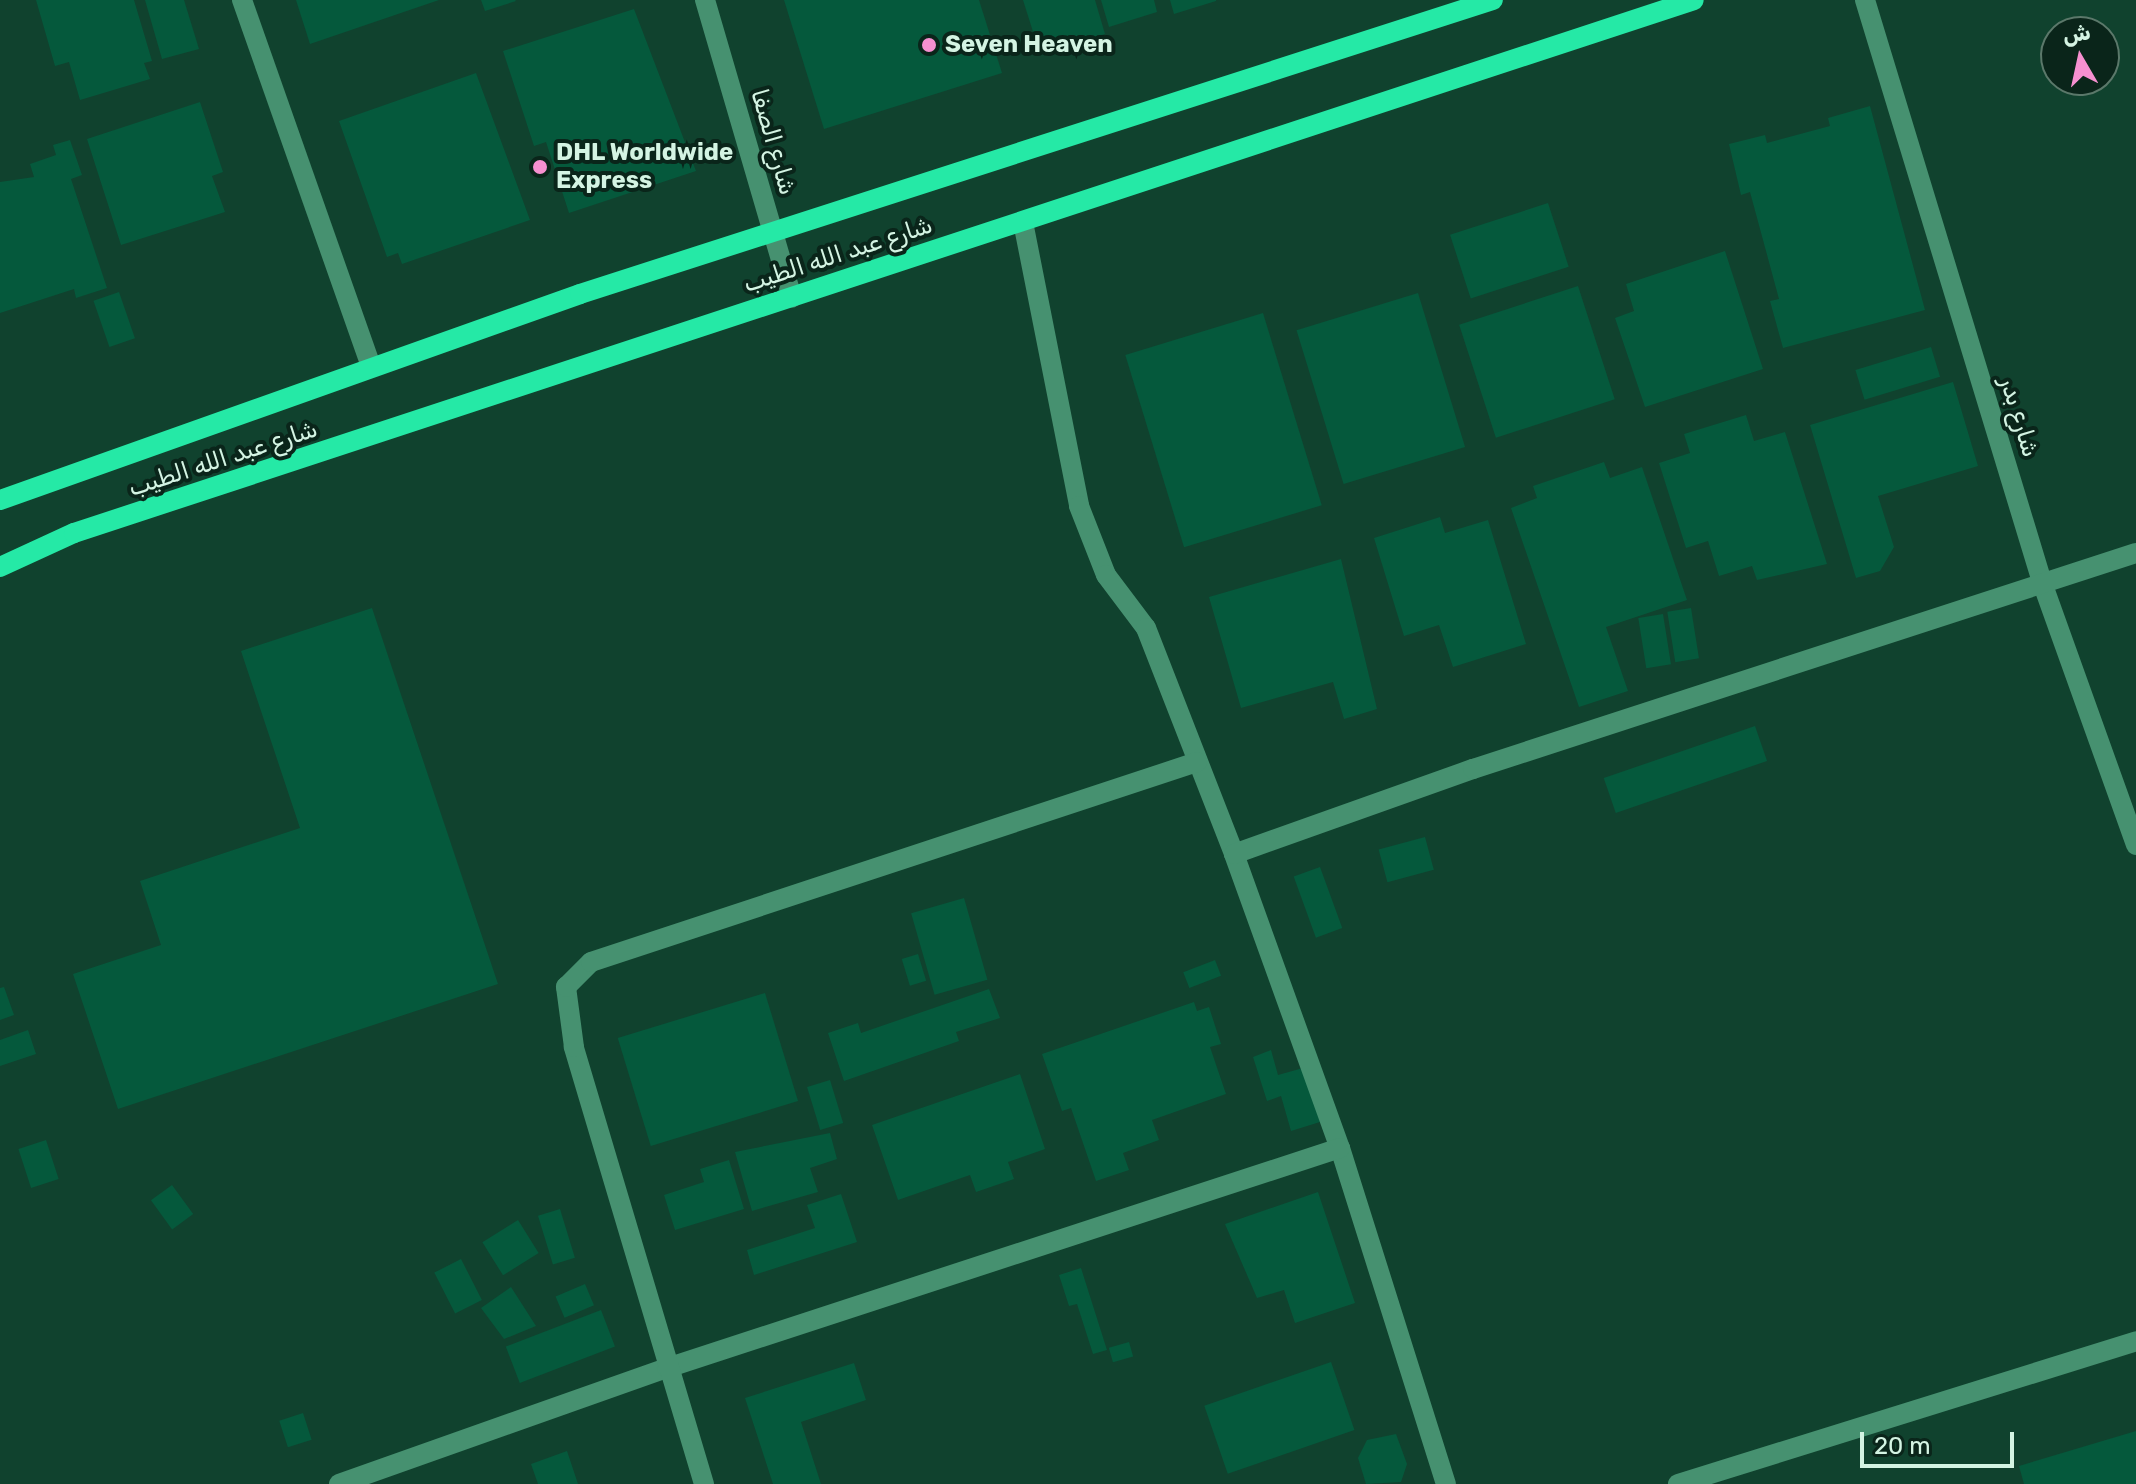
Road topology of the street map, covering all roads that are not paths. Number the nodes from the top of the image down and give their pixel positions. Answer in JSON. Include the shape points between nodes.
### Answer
{"nodes":[{"id":1,"x":242,"y":0,"type":"edge"},
{"id":2,"x":705,"y":0,"type":"edge"},
{"id":3,"x":1493,"y":0,"type":"edge"},
{"id":4,"x":1694,"y":0,"type":"edge"},
{"id":5,"x":1865,"y":0,"type":"edge"},
{"id":6,"x":1023,"y":222,"type":"junction"},
{"id":7,"x":774,"y":236,"type":"junction"},
{"id":8,"x":792,"y":298,"type":"junction"},
{"id":9,"x":371,"y":367,"type":"junction"},
{"id":10,"x":0,"y":500,"type":"edge"},
{"id":11,"x":2136,"y":553,"type":"edge"},
{"id":12,"x":0,"y":567,"type":"edge"},
{"id":13,"x":2043,"y":585,"type":"junction"},
{"id":14,"x":1197,"y":762,"type":"junction"},
{"id":15,"x":2136,"y":845,"type":"edge"},
{"id":16,"x":1234,"y":854,"type":"junction"},
{"id":17,"x":1340,"y":1148,"type":"junction"},
{"id":18,"x":2136,"y":1341,"type":"edge"},
{"id":19,"x":667,"y":1368,"type":"junction"},
{"id":20,"x":339,"y":1484,"type":"edge"},
{"id":21,"x":704,"y":1484,"type":"edge"},
{"id":22,"x":1446,"y":1484,"type":"edge"},
{"id":23,"x":1678,"y":1484,"type":"edge"}],
"edges":[{"from":1,"to":9,"type":"street"},
{"from":2,"to":7,"type":"street","name":"شارع الصفا"},
{"from":3,"to":7,"type":"main road","name":"شارع عبد الله الطيب"},
{"from":4,"to":6,"type":"main road","name":"شارع عبد الله الطيب"},
{"from":5,"to":13,"type":"street","name":"شارع بدر"},
{"from":6,"to":8,"type":"main road","name":"شارع عبد الله الطيب"},
{"from":6,"to":14,"type":"street","via":[[1079,506],[1106,575],[1146,628]]},
{"from":7,"to":8,"type":"street","name":"شارع الصفا"},
{"from":7,"to":9,"type":"main road","name":"شارع عبد الله الطيب","via":[[580,294]]},
{"from":8,"to":12,"type":"main road","name":"شارع عبد الله الطيب","via":[[74,533]]},
{"from":9,"to":10,"type":"main road","name":"شارع عبد الله الطيب"},
{"from":11,"to":13,"type":"street"},
{"from":13,"to":15,"type":"street","name":"شارع بدر"},
{"from":13,"to":16,"type":"street","via":[[1473,769]]},
{"from":14,"to":16,"type":"street"},
{"from":14,"to":19,"type":"street","via":[[591,962],[566,987],[574,1047]]},
{"from":16,"to":17,"type":"street"},
{"from":17,"to":19,"type":"street"},
{"from":17,"to":22,"type":"street"},
{"from":18,"to":23,"type":"street"},
{"from":19,"to":20,"type":"street"},
{"from":19,"to":21,"type":"street"}]}
